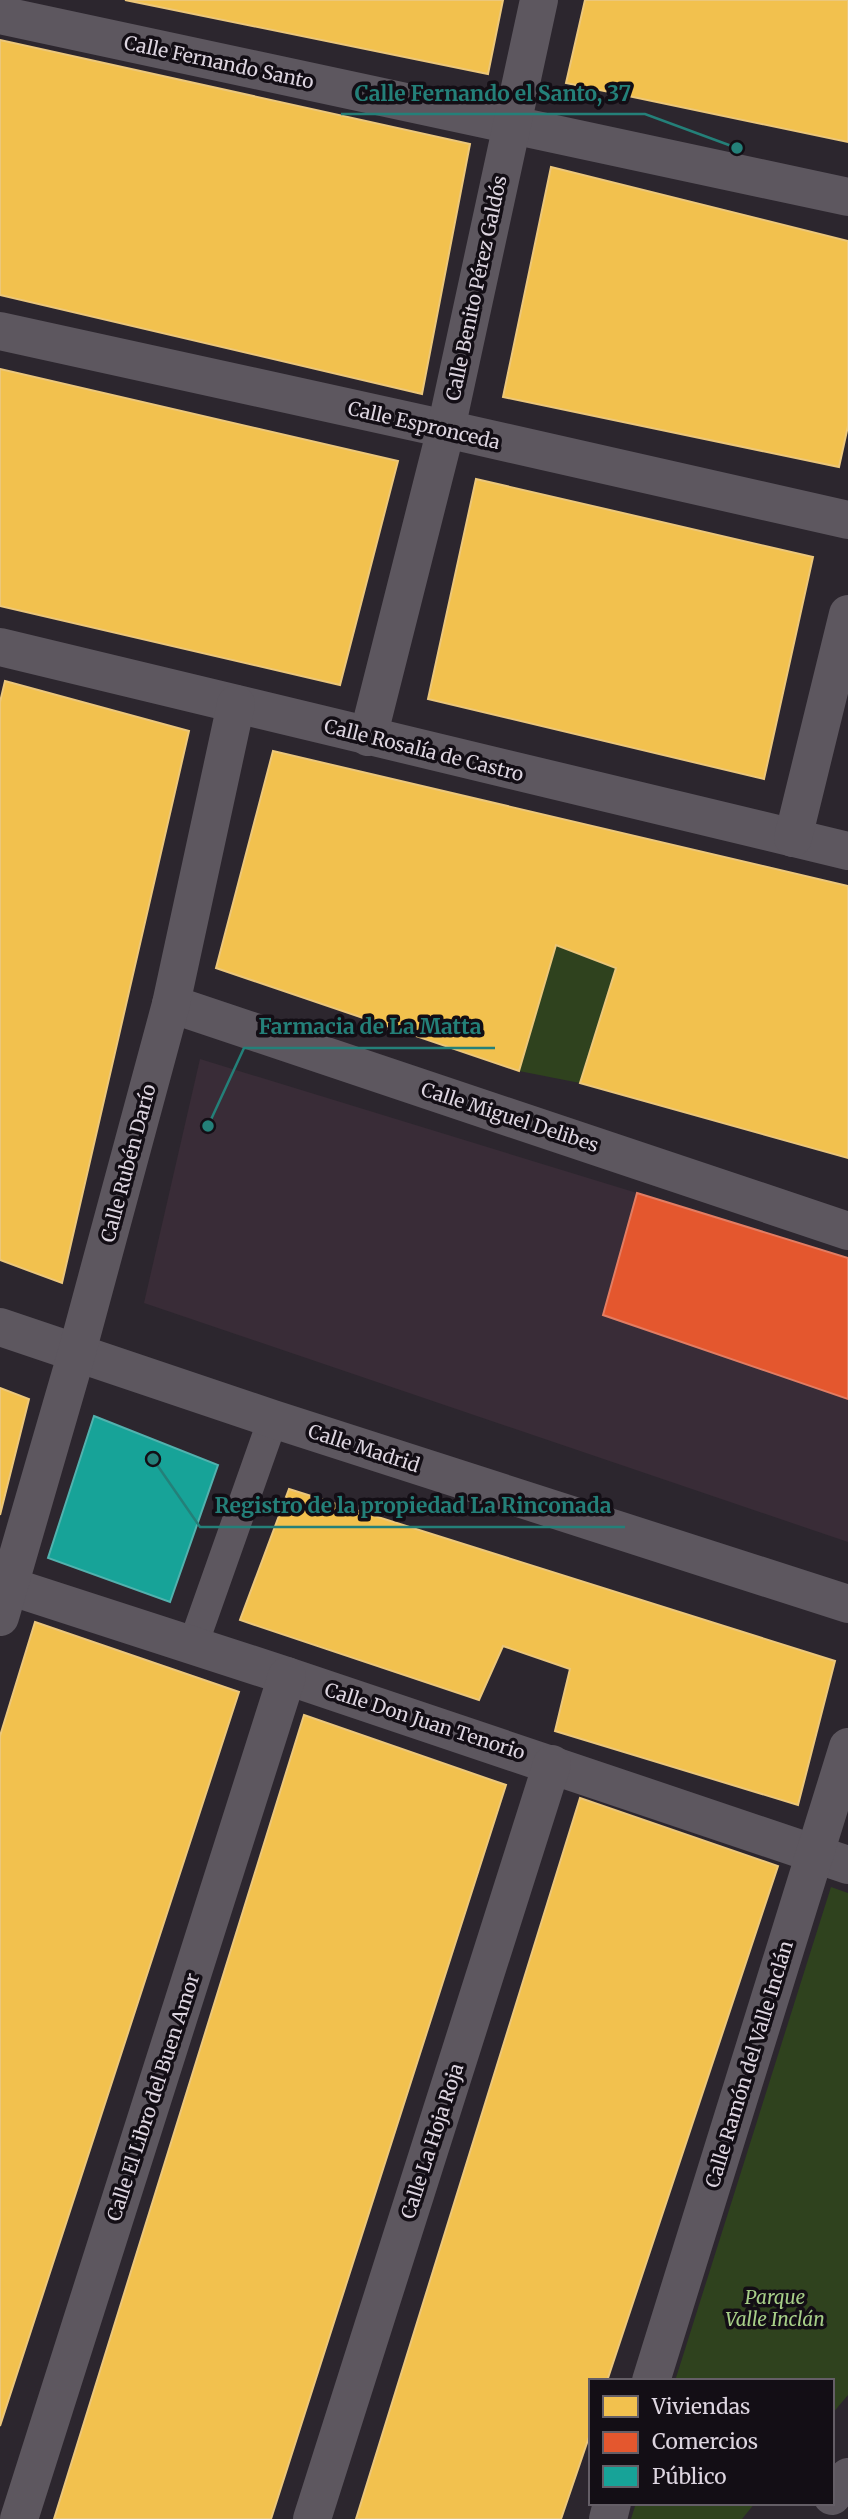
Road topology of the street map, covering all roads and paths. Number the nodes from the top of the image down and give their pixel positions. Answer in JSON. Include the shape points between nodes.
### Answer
{"nodes":[{"id":1,"x":539,"y":0,"type":"edge"},
{"id":2,"x":0,"y":15,"type":"edge"},
{"id":3,"x":510,"y":124,"type":"junction"},
{"id":4,"x":848,"y":197,"type":"edge"},
{"id":5,"x":0,"y":331,"type":"edge"},
{"id":6,"x":446,"y":429,"type":"junction"},
{"id":7,"x":848,"y":520,"type":"edge"},
{"id":8,"x":848,"y":614,"type":"edge"},
{"id":9,"x":0,"y":647,"type":"edge"},
{"id":10,"x":236,"y":704,"type":"junction"},
{"id":11,"x":369,"y":737,"type":"junction"},
{"id":12,"x":793,"y":838,"type":"junction"},
{"id":13,"x":848,"y":851,"type":"edge"},
{"id":14,"x":171,"y":1004,"type":"junction"},
{"id":15,"x":848,"y":1231,"type":"edge"},
{"id":16,"x":0,"y":1327,"type":"edge"},
{"id":17,"x":77,"y":1352,"type":"junction"},
{"id":18,"x":272,"y":1419,"type":"junction"},
{"id":19,"x":3,"y":1595,"type":"edge"},
{"id":20,"x":848,"y":1604,"type":"edge"},
{"id":21,"x":193,"y":1646,"type":"junction"},
{"id":22,"x":287,"y":1675,"type":"junction"},
{"id":23,"x":848,"y":1747,"type":"edge"},
{"id":24,"x":552,"y":1764,"type":"junction"},
{"id":25,"x":831,"y":1859,"type":"edge"},
{"id":26,"x":651,"y":2379,"type":"edge"},
{"id":27,"x":848,"y":2477,"type":"edge"},
{"id":28,"x":834,"y":2494,"type":"edge"},
{"id":29,"x":824,"y":2505,"type":"edge"},
{"id":30,"x":19,"y":2519,"type":"edge"},
{"id":31,"x":312,"y":2519,"type":"edge"},
{"id":32,"x":812,"y":2519,"type":"edge"}],
"edges":[{"from":1,"to":3,"type":"street","name":"Calle Benito Pérez Galdós"},
{"from":2,"to":3,"type":"street","name":"Calle Fernando Santo"},
{"from":3,"to":4,"type":"street","name":"Calle Fernando Santo"},
{"from":3,"to":6,"type":"street","name":"Calle Benito Pérez Galdós"},
{"from":5,"to":6,"type":"street","name":"Calle Espronceda"},
{"from":6,"to":7,"type":"street","name":"Calle Espronceda"},
{"from":6,"to":11,"type":"street","name":"Calle Benito Pérez Galdós"},
{"from":8,"to":12,"type":"street"},
{"from":9,"to":10,"type":"street","name":"Calle Rosalía de Castro"},
{"from":10,"to":11,"type":"street","name":"Calle Rosalía de Castro"},
{"from":10,"to":14,"type":"street","name":"Calle Rubén Darío"},
{"from":11,"to":12,"type":"street","name":"Calle Rosalía de Castro"},
{"from":12,"to":13,"type":"street","name":"Calle Rosalía de Castro"},
{"from":14,"to":15,"type":"street","name":"Calle Miguel Delibes"},
{"from":14,"to":17,"type":"street","name":"Calle Rubén Darío"},
{"from":16,"to":17,"type":"street","name":"Calle Madrid"},
{"from":17,"to":18,"type":"street","name":"Calle Madrid"},
{"from":17,"to":19,"type":"street","name":"Calle Rubén Darío"},
{"from":18,"to":20,"type":"street","name":"Calle Madrid"},
{"from":18,"to":21,"type":"street"},
{"from":19,"to":21,"type":"street","name":"Calle Don Juan Tenorio"},
{"from":21,"to":22,"type":"street","name":"Calle Don Juan Tenorio"},
{"from":22,"to":24,"type":"street","name":"Calle Don Juan Tenorio"},
{"from":22,"to":30,"type":"street","name":"Calle El Libro del Buen Amor"},
{"from":23,"to":25,"type":"street","name":"Calle Ramón del Valle Inclán"},
{"from":24,"to":25,"type":"street","name":"Calle Don Juan Tenorio"},
{"from":24,"to":31,"type":"street","name":"Calle La Hoja Roja"},
{"from":25,"to":26,"type":"street","name":"Calle Ramón del Valle Inclán"},
{"from":27,"to":28,"type":"street"},
{"from":29,"to":32,"type":"street"}]}
